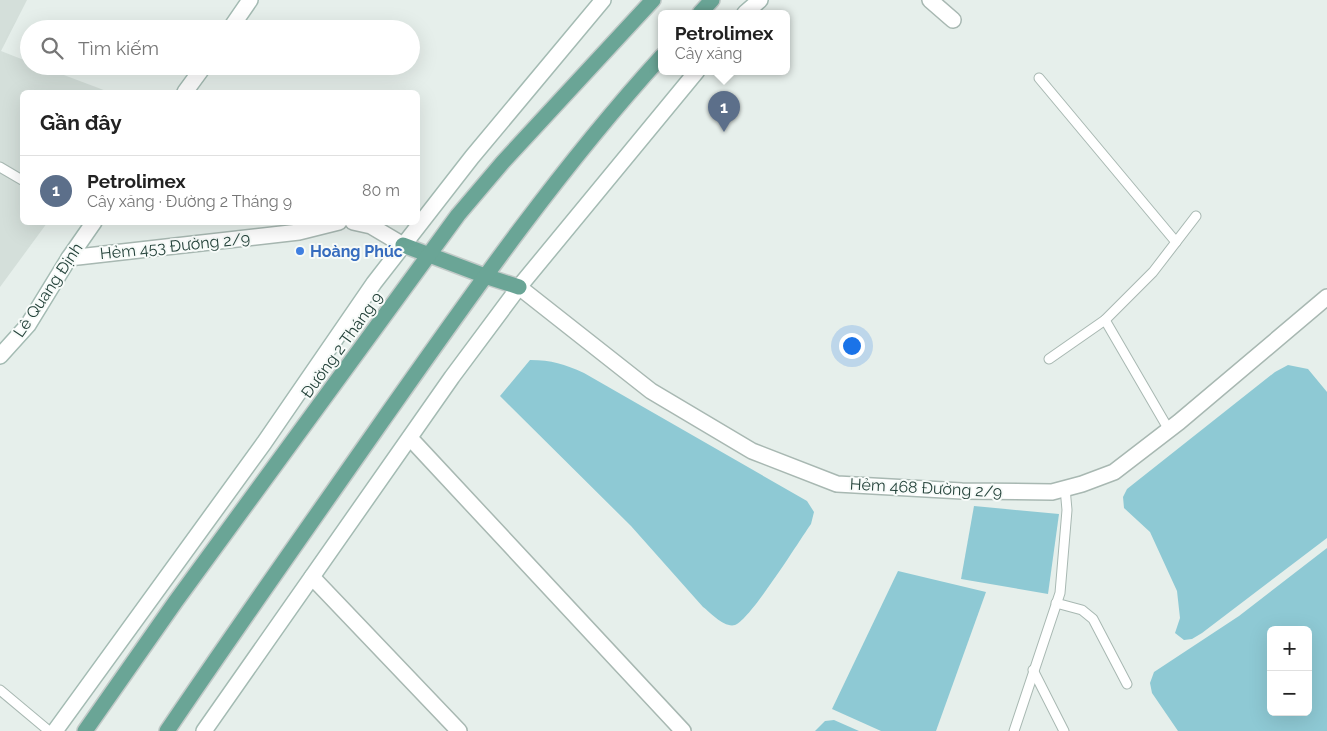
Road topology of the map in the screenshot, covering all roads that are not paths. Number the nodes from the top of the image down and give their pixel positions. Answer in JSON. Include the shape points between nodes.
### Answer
{"nodes":[{"id":1,"x":250,"y":0,"type":"edge"},
{"id":2,"x":603,"y":0,"type":"edge"},
{"id":3,"x":653,"y":0,"type":"edge"},
{"id":4,"x":712,"y":0,"type":"edge"},
{"id":5,"x":760,"y":0,"type":"edge"},
{"id":6,"x":930,"y":0,"type":"edge"},
{"id":7,"x":703,"y":10,"type":"edge"},
{"id":8,"x":749,"y":10,"type":"edge"},
{"id":9,"x":236,"y":20,"type":"edge"},
{"id":10,"x":953,"y":20,"type":"dead end"},
{"id":11,"x":658,"y":60,"type":"edge"},
{"id":12,"x":198,"y":75,"type":"edge"},
{"id":13,"x":694,"y":75,"type":"edge"},
{"id":14,"x":1039,"y":78,"type":"dead end"},
{"id":15,"x":187,"y":90,"type":"edge"},
{"id":16,"x":0,"y":167,"type":"edge"},
{"id":17,"x":20,"y":179,"type":"edge"},
{"id":18,"x":1196,"y":216,"type":"dead end"},
{"id":19,"x":420,"y":223,"type":"edge"},
{"id":20,"x":92,"y":225,"type":"edge"},
{"id":21,"x":327,"y":225,"type":"edge"},
{"id":22,"x":366,"y":225,"type":"edge"},
{"id":23,"x":419,"y":225,"type":"edge"},
{"id":24,"x":1176,"y":242,"type":"junction"},
{"id":25,"x":403,"y":245,"type":"junction"},
{"id":26,"x":430,"y":254,"type":"junction"},
{"id":27,"x":69,"y":258,"type":"junction"},
{"id":28,"x":485,"y":276,"type":"junction"},
{"id":29,"x":519,"y":287,"type":"junction"},
{"id":30,"x":1327,"y":297,"type":"edge"},
{"id":31,"x":1105,"y":320,"type":"junction"},
{"id":32,"x":0,"y":356,"type":"edge"},
{"id":33,"x":1049,"y":359,"type":"dead end"},
{"id":34,"x":1169,"y":430,"type":"junction"},
{"id":35,"x":410,"y":438,"type":"junction"},
{"id":36,"x":1065,"y":488,"type":"junction"},
{"id":37,"x":312,"y":578,"type":"junction"},
{"id":38,"x":1056,"y":603,"type":"junction"},
{"id":39,"x":1033,"y":670,"type":"junction"},
{"id":40,"x":1127,"y":684,"type":"dead end"},
{"id":41,"x":0,"y":690,"type":"edge"},
{"id":42,"x":49,"y":731,"type":"edge"},
{"id":43,"x":55,"y":731,"type":"edge"},
{"id":44,"x":85,"y":731,"type":"edge"},
{"id":45,"x":167,"y":731,"type":"edge"},
{"id":46,"x":204,"y":731,"type":"edge"},
{"id":47,"x":459,"y":731,"type":"edge"},
{"id":48,"x":683,"y":731,"type":"edge"},
{"id":49,"x":1014,"y":731,"type":"edge"},
{"id":50,"x":1064,"y":731,"type":"edge"}],
"edges":[{"from":1,"to":9,"type":"main road"},
{"from":2,"to":19,"type":"main road","name":"Đường 2 Tháng 9"},
{"from":3,"to":26,"type":"main road","name":"Đường 2 Tháng 9","via":[[503,162]]},
{"from":4,"to":7,"type":"main road"},
{"from":5,"to":8,"type":"main road"},
{"from":6,"to":10,"type":"main road"},
{"from":11,"to":28,"type":"main road"},
{"from":12,"to":15,"type":"main road"},
{"from":13,"to":29,"type":"main road"},
{"from":14,"to":24,"type":"lane"},
{"from":16,"to":17,"type":"lane"},
{"from":18,"to":24,"type":"lane"},
{"from":20,"to":27,"type":"main road","name":"Lê Quang Định"},
{"from":21,"to":27,"type":"main road","name":"Hẻm 453 Đường 2/9","via":[[298,232]]},
{"from":22,"to":25,"type":"main road"},
{"from":23,"to":25,"type":"main road","name":"Đường 2 Tháng 9"},
{"from":24,"to":31,"type":"lane","via":[[1153,272]]},
{"from":25,"to":26,"type":"main road"},
{"from":25,"to":43,"type":"main road","name":"Đường 2 Tháng 9"},
{"from":26,"to":28,"type":"main road"},
{"from":26,"to":44,"type":"main road","name":"Đường 2 Tháng 9"},
{"from":27,"to":32,"type":"main road","name":"Lê Quang Định","via":[[28,325]]},
{"from":28,"to":29,"type":"main road"},
{"from":28,"to":45,"type":"main road"},
{"from":29,"to":35,"type":"main road"},
{"from":29,"to":36,"type":"main road","name":"Hẻm 468 Đường 2/9","via":[[651,391],[752,451],[837,484],[962,491],[1052,492]]},
{"from":30,"to":34,"type":"main road","name":"Hẻm 468 Đường 2/9"},
{"from":31,"to":33,"type":"lane"},
{"from":31,"to":34,"type":"lane"},
{"from":34,"to":36,"type":"main road","name":"Hẻm 468 Đường 2/9","via":[[1114,472]]},
{"from":35,"to":37,"type":"main road"},
{"from":35,"to":48,"type":"main road"},
{"from":36,"to":38,"type":"lane","via":[[1067,510],[1060,593]]},
{"from":37,"to":46,"type":"main road"},
{"from":37,"to":47,"type":"main road"},
{"from":38,"to":39,"type":"lane"},
{"from":38,"to":40,"type":"lane","via":[[1082,610],[1093,619]]},
{"from":39,"to":49,"type":"lane"},
{"from":39,"to":50,"type":"lane"},
{"from":41,"to":42,"type":"lane"}]}
